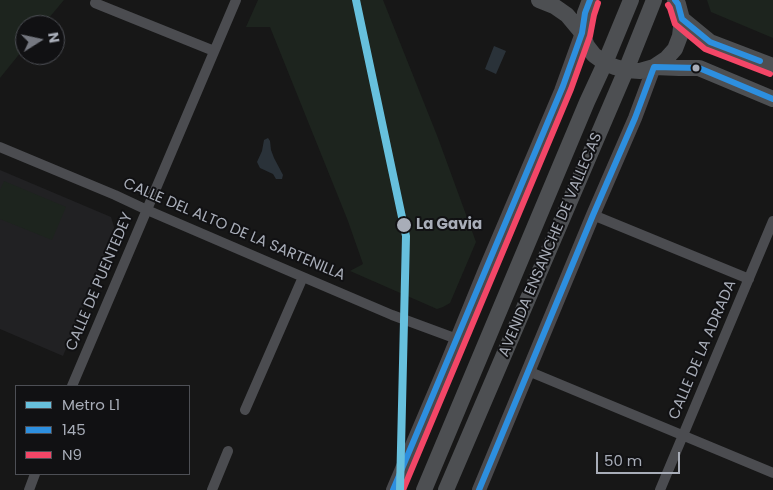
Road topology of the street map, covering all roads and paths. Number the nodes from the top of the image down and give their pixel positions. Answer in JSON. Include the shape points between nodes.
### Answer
{"nodes":[{"id":1,"x":236,"y":0,"type":"edge"},
{"id":2,"x":539,"y":0,"type":"edge"},
{"id":3,"x":590,"y":0,"type":"edge"},
{"id":4,"x":631,"y":0,"type":"edge"},
{"id":5,"x":654,"y":0,"type":"edge"},
{"id":6,"x":675,"y":0,"type":"edge"},
{"id":7,"x":95,"y":3,"type":"dead end"},
{"id":8,"x":682,"y":19,"type":"junction"},
{"id":9,"x":582,"y":33,"type":"junction"},
{"id":10,"x":214,"y":51,"type":"junction"},
{"id":11,"x":605,"y":63,"type":"junction"},
{"id":12,"x":773,"y":66,"type":"edge"},
{"id":13,"x":654,"y":67,"type":"junction"},
{"id":14,"x":626,"y":70,"type":"junction"},
{"id":15,"x":773,"y":99,"type":"edge"},
{"id":16,"x":0,"y":147,"type":"edge"},
{"id":17,"x":147,"y":210,"type":"junction"},
{"id":18,"x":593,"y":215,"type":"junction"},
{"id":19,"x":773,"y":221,"type":"edge"},
{"id":20,"x":303,"y":277,"type":"junction"},
{"id":21,"x":749,"y":279,"type":"junction"},
{"id":22,"x":457,"y":339,"type":"junction"},
{"id":23,"x":528,"y":371,"type":"junction"},
{"id":24,"x":72,"y":385,"type":"edge"},
{"id":25,"x":245,"y":410,"type":"dead end"},
{"id":26,"x":683,"y":435,"type":"junction"},
{"id":27,"x":228,"y":451,"type":"dead end"},
{"id":28,"x":773,"y":473,"type":"edge"},
{"id":29,"x":36,"y":475,"type":"edge"},
{"id":30,"x":29,"y":490,"type":"edge"},
{"id":31,"x":212,"y":490,"type":"edge"},
{"id":32,"x":393,"y":490,"type":"edge"},
{"id":33,"x":424,"y":490,"type":"edge"},
{"id":34,"x":446,"y":490,"type":"edge"},
{"id":35,"x":479,"y":490,"type":"edge"},
{"id":36,"x":660,"y":490,"type":"edge"}],
"edges":[{"from":1,"to":10,"type":"street","name":"CALLE DE PUENTEDEY"},
{"from":2,"to":9,"type":"main road","via":[[567,15]]},
{"from":3,"to":9,"type":"main road"},
{"from":4,"to":11,"type":"main road","name":"AVENIDA ENSANCHE DE VALLECAS"},
{"from":5,"to":14,"type":"main road","name":"AVENIDA ENSANCHE DE VALLECAS"},
{"from":6,"to":8,"type":"main road"},
{"from":7,"to":10,"type":"street"},
{"from":8,"to":12,"type":"main road","via":[[710,42]]},
{"from":8,"to":13,"type":"main road","via":[[675,49]]},
{"from":9,"to":11,"type":"main road","via":[[587,46]]},
{"from":9,"to":22,"type":"street"},
{"from":10,"to":17,"type":"street","name":"CALLE DE PUENTEDEY"},
{"from":11,"to":14,"type":"main road"},
{"from":11,"to":33,"type":"main road","name":"AVENIDA ENSANCHE DE VALLECAS"},
{"from":13,"to":14,"type":"main road"},
{"from":13,"to":15,"type":"main road","via":[[699,68]]},
{"from":13,"to":18,"type":"street","name":"AVENIDA ENSANCHE DE VALLECAS"},
{"from":14,"to":34,"type":"main road","name":"AVENIDA ENSANCHE DE VALLECAS"},
{"from":16,"to":17,"type":"street","name":"CALLE DEL ALTO DE LA SARTENILLA"},
{"from":17,"to":20,"type":"street","name":"CALLE DEL ALTO DE LA SARTENILLA"},
{"from":17,"to":24,"type":"street","name":"CALLE DE PUENTEDEY"},
{"from":18,"to":21,"type":"street"},
{"from":18,"to":23,"type":"street","name":"AVENIDA ENSANCHE DE VALLECAS"},
{"from":19,"to":21,"type":"street","name":"CALLE DE LA ADRADA"},
{"from":20,"to":22,"type":"street","name":"CALLE DEL ALTO DE LA SARTENILLA"},
{"from":20,"to":25,"type":"street"},
{"from":21,"to":26,"type":"street","name":"CALLE DE LA ADRADA"},
{"from":22,"to":32,"type":"street"},
{"from":23,"to":26,"type":"street"},
{"from":23,"to":35,"type":"street","name":"AVENIDA ENSANCHE DE VALLECAS"},
{"from":26,"to":28,"type":"street"},
{"from":26,"to":36,"type":"street","name":"CALLE DE LA ADRADA"},
{"from":27,"to":31,"type":"street"},
{"from":29,"to":30,"type":"street"}]}
